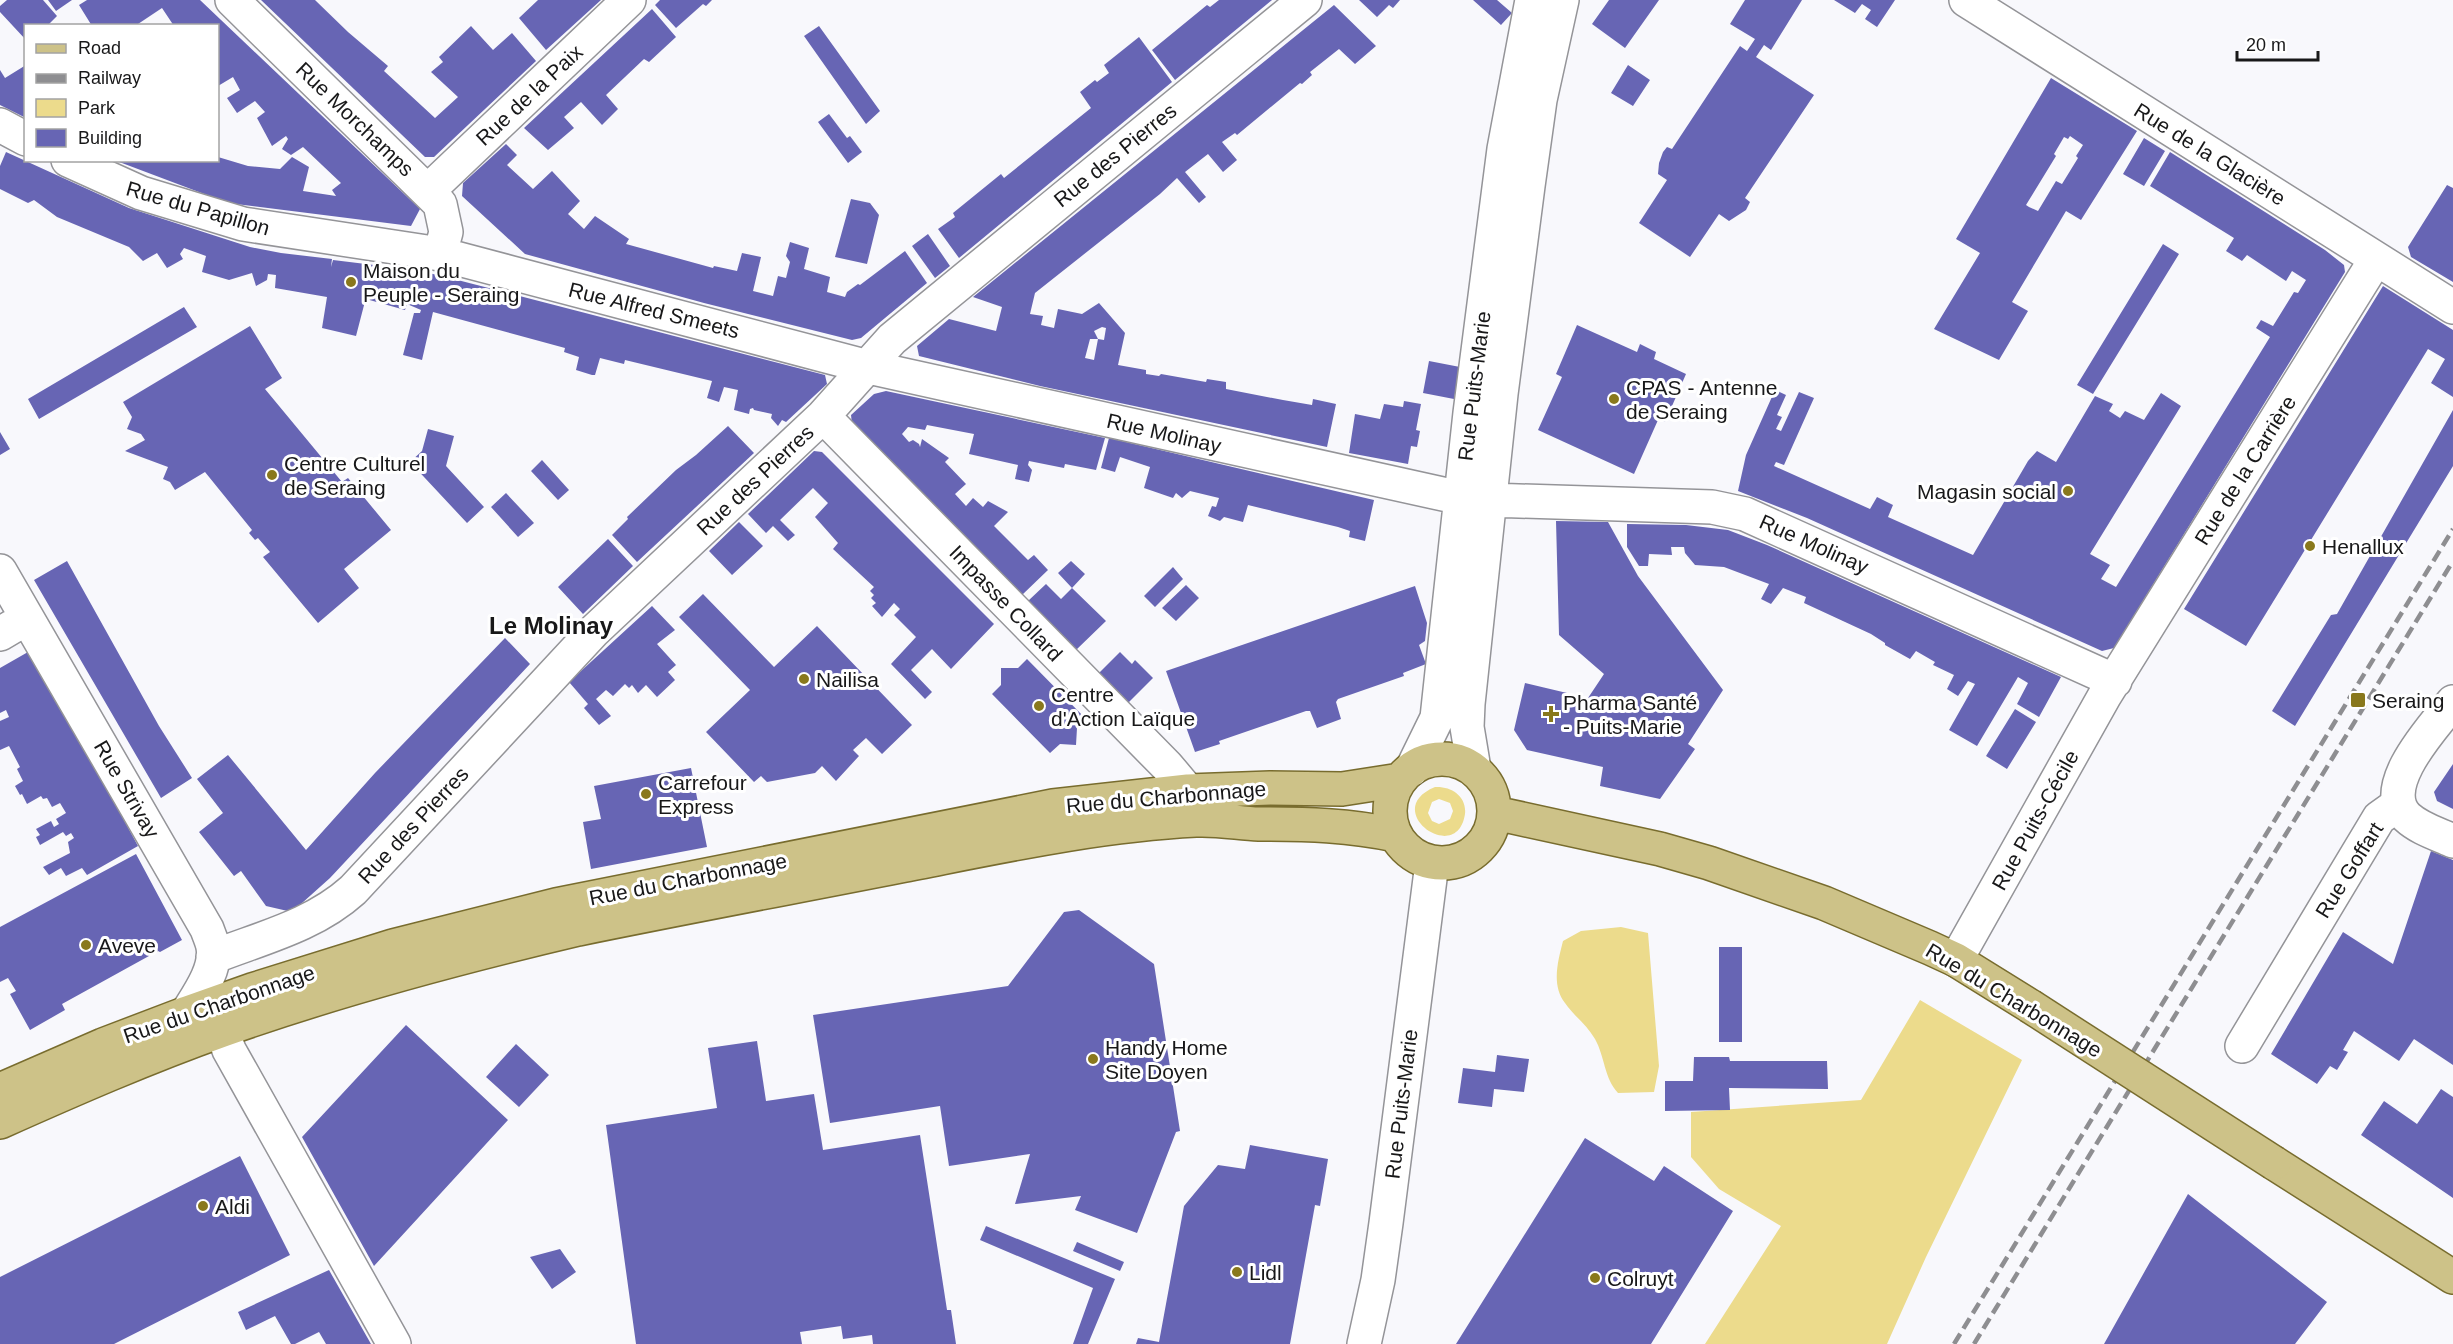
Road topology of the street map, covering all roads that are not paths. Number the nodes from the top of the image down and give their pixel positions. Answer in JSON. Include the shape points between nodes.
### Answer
{"nodes":[{"id":1,"x":232,"y":0,"type":"edge"},
{"id":2,"x":629,"y":0,"type":"edge"},
{"id":3,"x":1305,"y":0,"type":"edge"},
{"id":4,"x":1532,"y":0,"type":"edge"},
{"id":5,"x":1562,"y":0,"type":"edge"},
{"id":6,"x":1966,"y":0,"type":"edge"},
{"id":7,"x":0,"y":125,"type":"edge"},
{"id":8,"x":24,"y":138,"type":"edge"},
{"id":9,"x":72,"y":162,"type":"edge"},
{"id":10,"x":429,"y":190,"type":"junction"},
{"id":11,"x":440,"y":254,"type":"junction"},
{"id":12,"x":2376,"y":259,"type":"junction"},
{"id":13,"x":2453,"y":306,"type":"edge"},
{"id":14,"x":868,"y":367,"type":"junction"},
{"id":15,"x":823,"y":416,"type":"junction"},
{"id":16,"x":1475,"y":499,"type":"junction"},
{"id":17,"x":0,"y":571,"type":"edge"},
{"id":18,"x":13,"y":626,"type":"edge"},
{"id":19,"x":2115,"y":681,"type":"junction"},
{"id":20,"x":2453,"y":702,"type":"edge"},
{"id":21,"x":1474,"y":770,"type":"junction"},
{"id":22,"x":1406,"y":775,"type":"junction"},
{"id":23,"x":1188,"y":791,"type":"junction"},
{"id":24,"x":2399,"y":806,"type":"junction"},
{"id":25,"x":1495,"y":813,"type":"junction"},
{"id":26,"x":1395,"y":835,"type":"junction"},
{"id":27,"x":2453,"y":841,"type":"edge"},
{"id":28,"x":1432,"y":863,"type":"junction"},
{"id":29,"x":213,"y":957,"type":"junction"},
{"id":30,"x":1956,"y":960,"type":"junction"},
{"id":31,"x":188,"y":1013,"type":"junction"},
{"id":32,"x":222,"y":1030,"type":"junction"},
{"id":33,"x":2242,"y":1046,"type":"dead end"},
{"id":34,"x":0,"y":1090,"type":"edge"},
{"id":35,"x":0,"y":1122,"type":"edge"},
{"id":36,"x":2453,"y":1277,"type":"edge"},
{"id":37,"x":394,"y":1344,"type":"edge"},
{"id":38,"x":1364,"y":1344,"type":"edge"}],
"edges":[{"from":1,"to":10,"type":"street","name":"Rue Morchamps"},
{"from":2,"to":10,"type":"street","name":"Rue de la Paix"},
{"from":3,"to":14,"type":"street","name":"Rue des Pierres","via":[[892,339]]},
{"from":4,"to":16,"type":"street","name":"Rue Puits-Marie","via":[[1504,149]]},
{"from":5,"to":16,"type":"street","name":"Rue Puits-Marie","via":[[1535,131],[1501,394]]},
{"from":6,"to":12,"type":"street","name":"Rue de la Glacière"},
{"from":7,"to":8,"type":"street"},
{"from":9,"to":11,"type":"street","name":"Rue du Papillon","via":[[141,193],[243,224]]},
{"from":10,"to":11,"type":"street","name":"Rue Morchamps","via":[[440,204],[444,218],[446,232]]},
{"from":11,"to":14,"type":"street","name":"Rue Alfred Smeets"},
{"from":12,"to":13,"type":"street","name":"Rue de la Glacière"},
{"from":12,"to":19,"type":"street","name":"Rue de la Carrière"},
{"from":14,"to":15,"type":"street","name":"Rue des Pierres"},
{"from":14,"to":16,"type":"street","name":"Rue Molinay"},
{"from":15,"to":23,"type":"street","name":"Impasse Collard"},
{"from":15,"to":29,"type":"street","name":"Rue des Pierres","via":[[593,632],[346,897],[308,921]]},
{"from":16,"to":19,"type":"street","name":"Rue Molinay","via":[[1712,507],[1745,514]]},
{"from":16,"to":21,"type":"street","name":"Rue Puits-Marie","via":[[1467,716]]},
{"from":16,"to":22,"type":"street","name":"Rue Puits-Marie","via":[[1437,718]]},
{"from":17,"to":18,"type":"street","name":"Rue Strivay"},
{"from":18,"to":29,"type":"street","name":"Rue Strivay","via":[[202,918],[214,948]]},
{"from":19,"to":30,"type":"street","name":"Rue Puits-Cécile"},
{"from":20,"to":24,"type":"street","name":"Rue Goffart","via":[[2410,759],[2399,783]]},
{"from":21,"to":22,"type":"main road","name":"Rue du Charbonnage","via":[[1459,762],[1435,759]]},
{"from":21,"to":25,"type":"main road","via":[[1485,781]]},
{"from":22,"to":23,"type":"main road","name":"Rue du Charbonnage","via":[[1342,789]]},
{"from":22,"to":26,"type":"main road","via":[[1391,804]]},
{"from":23,"to":31,"type":"main road","name":"Rue du Charbonnage","via":[[1053,806],[556,905],[393,946]]},
{"from":24,"to":27,"type":"street","via":[[2417,825]]},
{"from":24,"to":33,"type":"street","name":"Rue Goffart","via":[[2379,818]]},
{"from":25,"to":28,"type":"main road","via":[[1485,842],[1475,853],[1454,862]]},
{"from":25,"to":30,"type":"main road","name":"Rue du Charbonnage","via":[[1660,849],[1718,866],[1824,903]]},
{"from":26,"to":28,"type":"main road","via":[[1410,853]]},
{"from":26,"to":32,"type":"main road","name":"Rue du Charbonnage","via":[[1339,825],[1228,820],[1165,822],[1071,833],[578,929],[339,992]]},
{"from":28,"to":38,"type":"street","name":"Rue Puits-Marie","via":[[1382,1246]]},
{"from":29,"to":31,"type":"street"},
{"from":30,"to":36,"type":"main road","name":"Rue du Charbonnage","bridge":true},
{"from":31,"to":34,"type":"main road","name":"Rue du Charbonnage"},
{"from":32,"to":35,"type":"main road","name":"Rue du Charbonnage","via":[[105,1075]]},
{"from":32,"to":37,"type":"street","via":[[229,1050]]}]}
